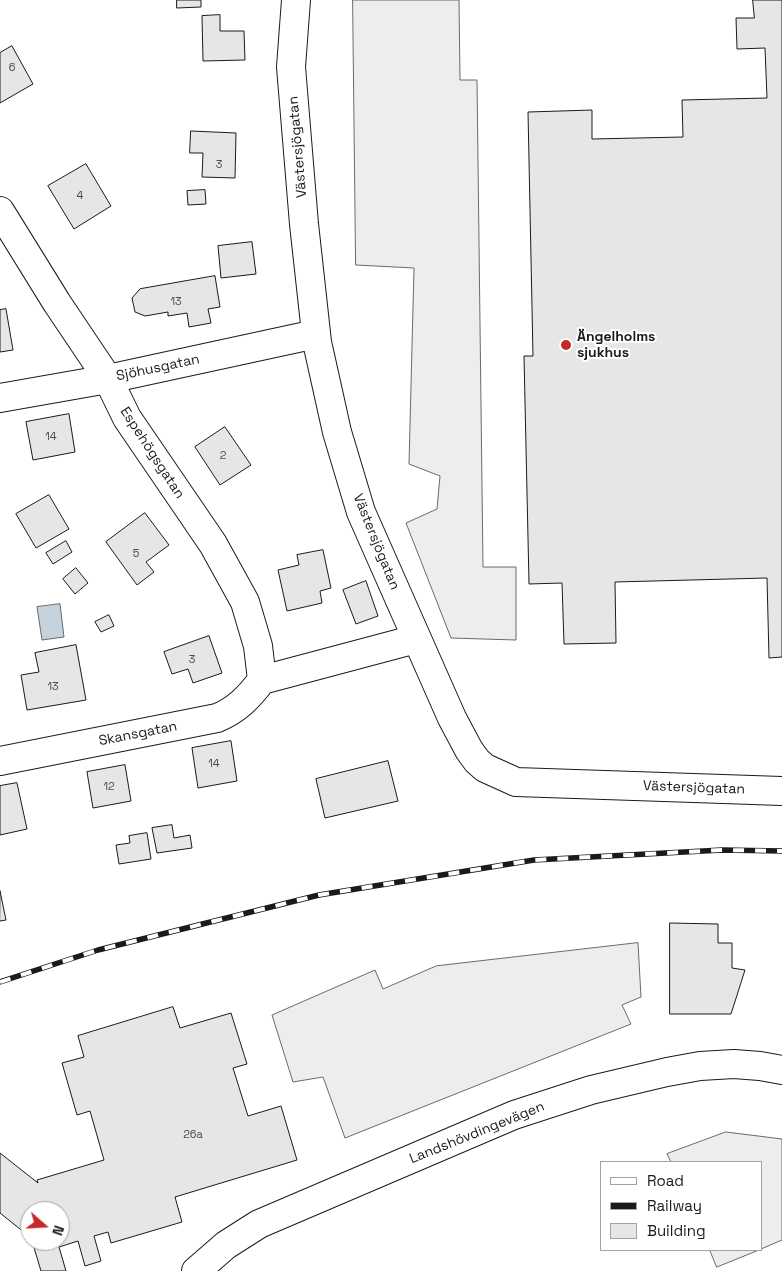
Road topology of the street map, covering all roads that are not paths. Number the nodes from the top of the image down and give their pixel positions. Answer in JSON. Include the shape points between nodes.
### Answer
{"nodes":[{"id":1,"x":296,"y":0,"type":"edge"},
{"id":2,"x":0,"y":211,"type":"edge"},
{"id":3,"x":316,"y":334,"type":"junction"},
{"id":4,"x":108,"y":379,"type":"junction"},
{"id":5,"x":0,"y":398,"type":"edge"},
{"id":6,"x":416,"y":639,"type":"junction"},
{"id":7,"x":262,"y":680,"type":"junction"},
{"id":8,"x":0,"y":761,"type":"edge"},
{"id":9,"x":782,"y":791,"type":"edge"},
{"id":10,"x":782,"y":1070,"type":"edge"},
{"id":11,"x":196,"y":1271,"type":"edge"}],
"edges":[{"from":1,"to":3,"type":"street","name":"Västersjögatan","via":[[291,67]]},
{"from":2,"to":4,"type":"street","name":"Espehögsgatan"},
{"from":3,"to":4,"type":"street","name":"Sjöhusgatan"},
{"from":3,"to":6,"type":"street","name":"Västersjögatan","via":[[337,432],[361,512]]},
{"from":4,"to":5,"type":"street","name":"Sjöhusgatan"},
{"from":4,"to":7,"type":"street","name":"Espehögsgatan","via":[[127,418],[213,544],[245,602],[258,646]]},
{"from":6,"to":7,"type":"street"},
{"from":6,"to":9,"type":"street","name":"Västersjögatan","via":[[469,750],[485,768],[508,780],[543,784]]},
{"from":7,"to":8,"type":"street","name":"Skansgatan","via":[[236,709],[217,718]]},
{"from":10,"to":11,"type":"street","name":"Landshövdingevägen","via":[[734,1064],[700,1066],[591,1090],[514,1115],[259,1224],[226,1245]]}]}
